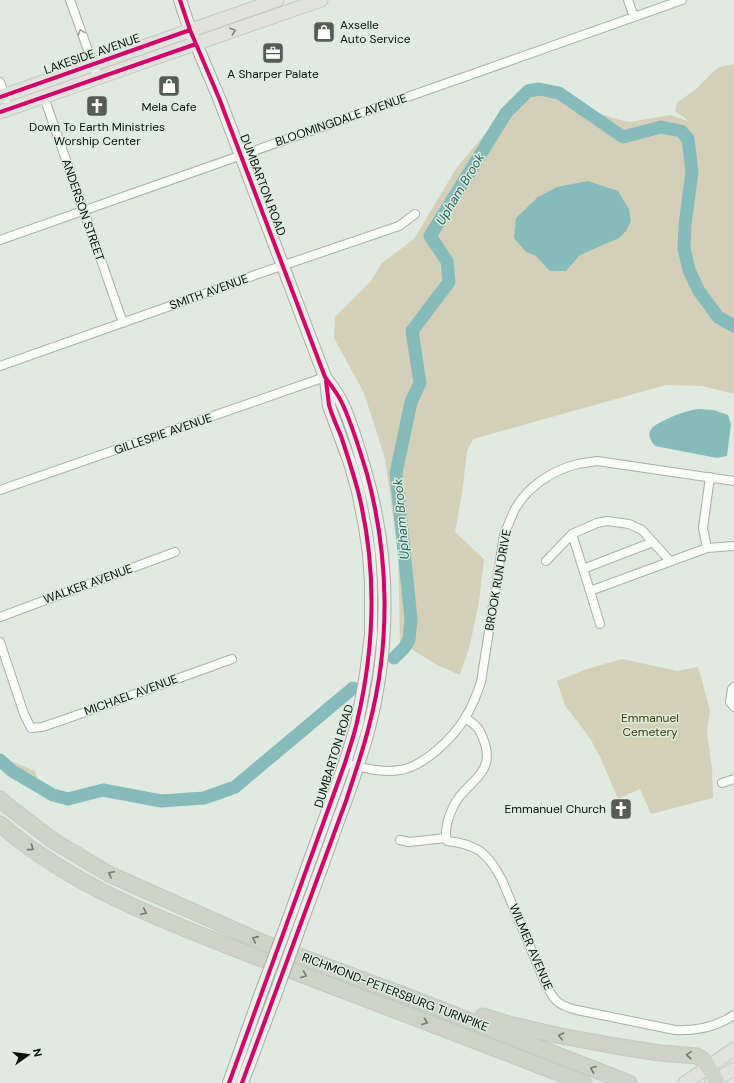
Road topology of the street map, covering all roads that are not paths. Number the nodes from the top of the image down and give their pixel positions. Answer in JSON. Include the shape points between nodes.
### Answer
{"nodes":[{"id":1,"x":70,"y":0,"type":"edge"},
{"id":2,"x":180,"y":0,"type":"edge"},
{"id":3,"x":277,"y":0,"type":"edge"},
{"id":4,"x":321,"y":0,"type":"edge"},
{"id":5,"x":628,"y":0,"type":"edge"},
{"id":6,"x":682,"y":0,"type":"edge"},
{"id":7,"x":303,"y":3,"type":"edge"},
{"id":8,"x":634,"y":17,"type":"junction"},
{"id":9,"x":190,"y":30,"type":"junction"},
{"id":10,"x":196,"y":44,"type":"junction"},
{"id":11,"x":93,"y":65,"type":"junction"},
{"id":12,"x":98,"y":78,"type":"junction"},
{"id":13,"x":0,"y":82,"type":"edge"},
{"id":14,"x":2,"y":96,"type":"edge"},
{"id":15,"x":44,"y":97,"type":"junction"},
{"id":16,"x":5,"y":111,"type":"edge"},
{"id":17,"x":241,"y":155,"type":"junction"},
{"id":18,"x":84,"y":211,"type":"junction"},
{"id":19,"x":415,"y":214,"type":"dead end"},
{"id":20,"x":0,"y":240,"type":"edge"},
{"id":21,"x":283,"y":266,"type":"junction"},
{"id":22,"x":123,"y":323,"type":"junction"},
{"id":23,"x":0,"y":366,"type":"edge"},
{"id":24,"x":325,"y":377,"type":"junction"},
{"id":25,"x":710,"y":477,"type":"junction"},
{"id":26,"x":734,"y":481,"type":"edge"},
{"id":27,"x":0,"y":490,"type":"edge"},
{"id":28,"x":572,"y":534,"type":"junction"},
{"id":29,"x":654,"y":542,"type":"junction"},
{"id":30,"x":734,"y":546,"type":"edge"},
{"id":31,"x":707,"y":548,"type":"junction"},
{"id":32,"x":175,"y":552,"type":"dead end"},
{"id":33,"x":546,"y":561,"type":"dead end"},
{"id":34,"x":670,"y":561,"type":"junction"},
{"id":35,"x":583,"y":569,"type":"junction"},
{"id":36,"x":590,"y":591,"type":"junction"},
{"id":37,"x":0,"y":616,"type":"edge"},
{"id":38,"x":600,"y":624,"type":"dead end"},
{"id":39,"x":0,"y":642,"type":"edge"},
{"id":40,"x":232,"y":660,"type":"dead end"},
{"id":41,"x":734,"y":687,"type":"edge"},
{"id":42,"x":734,"y":707,"type":"edge"},
{"id":43,"x":465,"y":718,"type":"junction"},
{"id":44,"x":346,"y":763,"type":"junction"},
{"id":45,"x":358,"y":766,"type":"junction"},
{"id":46,"x":734,"y":779,"type":"edge"},
{"id":47,"x":722,"y":783,"type":"dead end"},
{"id":48,"x":0,"y":799,"type":"edge"},
{"id":49,"x":0,"y":824,"type":"edge"},
{"id":50,"x":446,"y":838,"type":"junction"},
{"id":51,"x":400,"y":840,"type":"dead end"},
{"id":52,"x":409,"y":997,"type":"junction"},
{"id":53,"x":734,"y":1015,"type":"edge"},
{"id":54,"x":734,"y":1049,"type":"edge"},
{"id":55,"x":708,"y":1067,"type":"junction"},
{"id":56,"x":734,"y":1070,"type":"edge"},
{"id":57,"x":688,"y":1081,"type":"edge"},
{"id":58,"x":717,"y":1082,"type":"edge"},
{"id":59,"x":229,"y":1083,"type":"edge"},
{"id":60,"x":242,"y":1083,"type":"edge"},
{"id":61,"x":584,"y":1083,"type":"edge"},
{"id":62,"x":629,"y":1083,"type":"edge"}],
"edges":[{"from":11,"to":1,"type":"street","one_way":true},
{"from":2,"to":9,"type":"main road","name":"DUMBARTON ROAD"},
{"from":3,"to":9,"type":"main road","name":"LAKESIDE AVENUE"},
{"from":4,"to":7,"type":"main road","name":"LAKESIDE AVENUE"},
{"from":5,"to":8,"type":"street"},
{"from":6,"to":8,"type":"street","name":"BLOOMINGDALE AVENUE"},
{"from":10,"to":7,"type":"main road","name":"LAKESIDE AVENUE","one_way":true},
{"from":8,"to":17,"type":"street","name":"BLOOMINGDALE AVENUE"},
{"from":9,"to":10,"type":"main road","name":"DUMBARTON ROAD"},
{"from":9,"to":11,"type":"main road","name":"LAKESIDE AVENUE"},
{"from":10,"to":12,"type":"main road","name":"LAKESIDE AVENUE"},
{"from":10,"to":17,"type":"main road","name":"DUMBARTON ROAD"},
{"from":11,"to":12,"type":"street"},
{"from":11,"to":14,"type":"main road","name":"LAKESIDE AVENUE"},
{"from":12,"to":15,"type":"main road","name":"LAKESIDE AVENUE"},
{"from":13,"to":14,"type":"street"},
{"from":14,"to":16,"type":"street"},
{"from":15,"to":16,"type":"main road","name":"LAKESIDE AVENUE"},
{"from":15,"to":18,"type":"street","name":"ANDERSON STREET"},
{"from":17,"to":18,"type":"street","name":"BLOOMINGDALE AVENUE"},
{"from":17,"to":21,"type":"main road","name":"DUMBARTON ROAD"},
{"from":18,"to":20,"type":"street","name":"BLOOMINGDALE AVENUE"},
{"from":18,"to":22,"type":"street","name":"ANDERSON STREET"},
{"from":19,"to":21,"type":"street","name":"SMITH AVENUE","via":[[399,226]]},
{"from":21,"to":22,"type":"street","name":"SMITH AVENUE"},
{"from":21,"to":24,"type":"main road","name":"DUMBARTON ROAD"},
{"from":22,"to":23,"type":"street","name":"SMITH AVENUE"},
{"from":24,"to":27,"type":"street","name":"GILLESPIE AVENUE"},
{"from":24,"to":44,"type":"main road","name":"DUMBARTON ROAD","via":[[330,406],[358,491],[369,553],[371,582],[369,659],[357,724]]},
{"from":24,"to":45,"type":"main road","name":"DUMBARTON ROAD","via":[[342,401],[365,466],[379,530],[383,570],[385,622],[379,672],[375,702]]},
{"from":25,"to":26,"type":"street","name":"BROOK RUN DRIVE"},
{"from":25,"to":31,"type":"street","via":[[703,528]]},
{"from":25,"to":43,"type":"street","name":"BROOK RUN DRIVE","via":[[597,461],[568,467],[534,486],[515,509],[504,535],[480,682]]},
{"from":28,"to":29,"type":"street","via":[[607,521],[629,524],[642,530]]},
{"from":28,"to":33,"type":"street"},
{"from":28,"to":35,"type":"street"},
{"from":29,"to":34,"type":"street"},
{"from":29,"to":35,"type":"street"},
{"from":30,"to":31,"type":"street"},
{"from":31,"to":34,"type":"street"},
{"from":32,"to":37,"type":"street","name":"WALKER AVENUE"},
{"from":34,"to":36,"type":"street"},
{"from":35,"to":36,"type":"street"},
{"from":36,"to":38,"type":"street"},
{"from":39,"to":40,"type":"street","name":"MICHAEL AVENUE","via":[[30,728],[64,720]]},
{"from":41,"to":42,"type":"street","via":[[730,702]]},
{"from":43,"to":45,"type":"street","via":[[452,735],[415,766],[394,771]]},
{"from":43,"to":50,"type":"street","via":[[480,729],[487,755],[483,772],[457,800],[446,830]]},
{"from":44,"to":45,"type":"street"},
{"from":44,"to":59,"type":"main road","name":"DUMBARTON ROAD","bridge":true},
{"from":45,"to":60,"type":"main road","name":"DUMBARTON ROAD","bridge":true},
{"from":46,"to":47,"type":"street"},
{"from":52,"to":48,"type":"highway","name":"RICHMOND-PETERSBURG TURNPIKE","one_way":true,"via":[[264,943],[109,874],[54,841]]},
{"from":49,"to":61,"type":"highway","name":"RICHMOND-PETERSBURG TURNPIKE","one_way":true,"via":[[33,850],[83,881],[166,922]]},
{"from":50,"to":51,"type":"street","name":"WILMER AVENUE","via":[[409,842]]},
{"from":50,"to":53,"type":"street","name":"WILMER AVENUE","via":[[447,841],[471,845],[490,858],[502,880],[546,985],[556,1001],[577,1010],[675,1030],[716,1025]]},
{"from":55,"to":52,"type":"highway","one_way":true,"via":[[697,1056],[655,1053],[556,1035],[492,1019],[458,1007]]},
{"from":62,"to":52,"type":"highway","name":"RICHMOND-PETERSBURG TURNPIKE","one_way":true},
{"from":54,"to":55,"type":"main road"},
{"from":55,"to":57,"type":"main road"},
{"from":55,"to":58,"type":"highway"},
{"from":56,"to":58,"type":"main road"}]}
